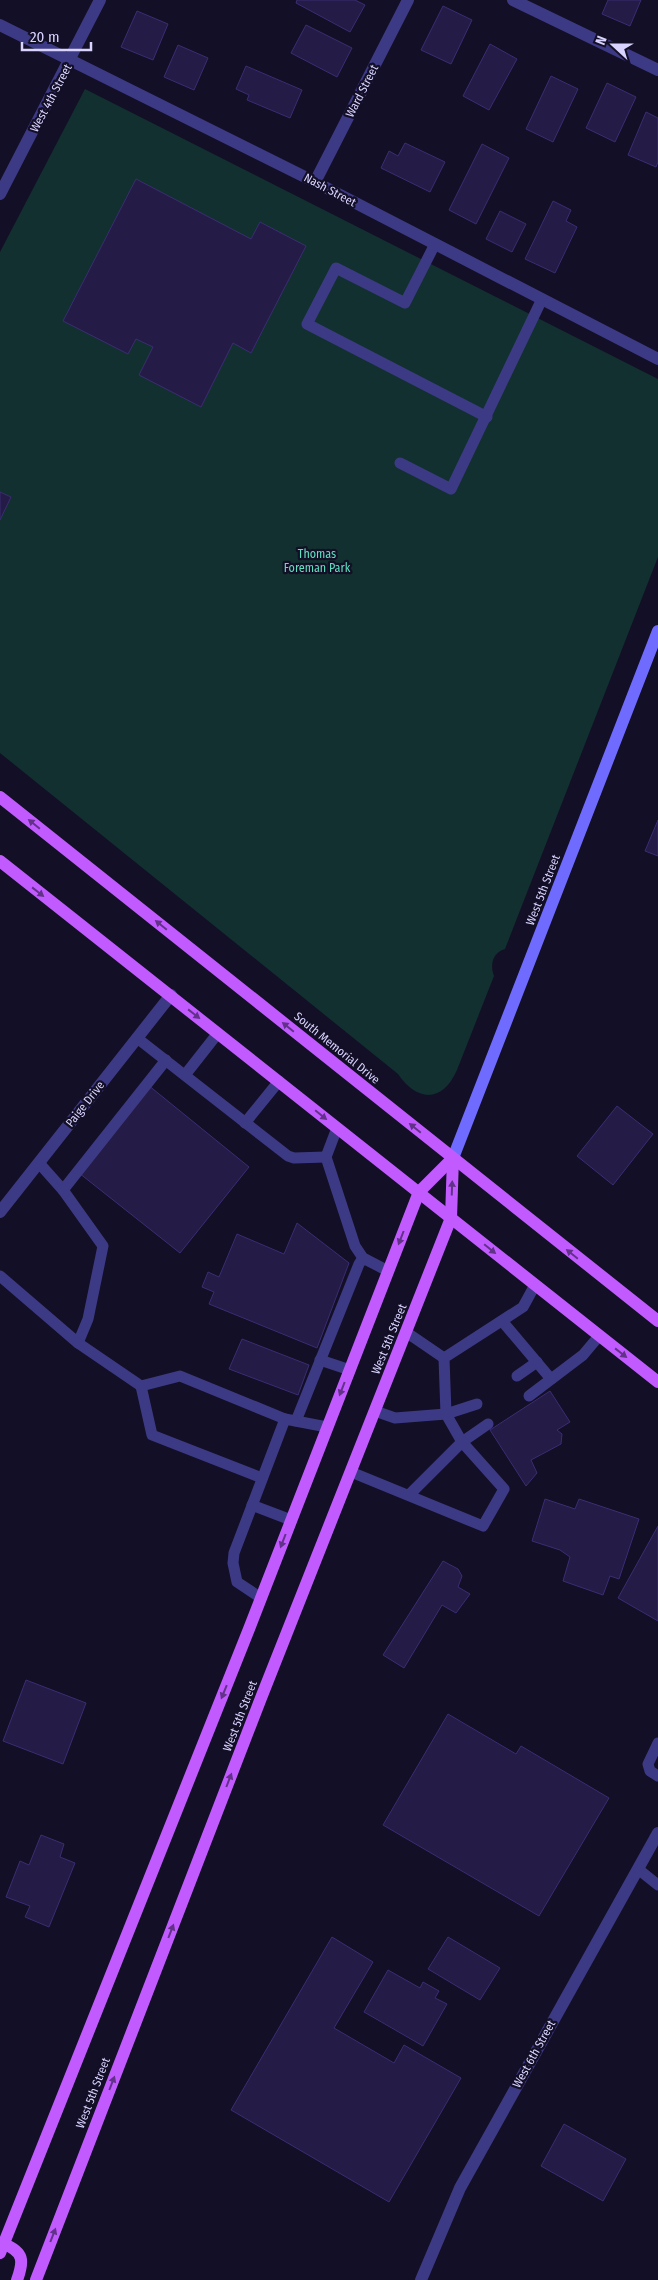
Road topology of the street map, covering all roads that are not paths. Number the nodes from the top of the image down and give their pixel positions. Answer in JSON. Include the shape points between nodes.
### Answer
{"nodes":[{"id":1,"x":100,"y":0,"type":"edge"},
{"id":2,"x":408,"y":0,"type":"edge"},
{"id":3,"x":513,"y":0,"type":"edge"},
{"id":4,"x":0,"y":25,"type":"edge"},
{"id":5,"x":71,"y":60,"type":"junction"},
{"id":6,"x":658,"y":70,"type":"edge"},
{"id":7,"x":315,"y":182,"type":"junction"},
{"id":8,"x":0,"y":194,"type":"edge"},
{"id":9,"x":435,"y":244,"type":"junction"},
{"id":10,"x":542,"y":299,"type":"junction"},
{"id":11,"x":658,"y":359,"type":"edge"},
{"id":12,"x":487,"y":417,"type":"junction"},
{"id":13,"x":400,"y":463,"type":"dead end"},
{"id":14,"x":658,"y":631,"type":"edge"},
{"id":15,"x":0,"y":796,"type":"edge"},
{"id":16,"x":0,"y":862,"type":"edge"},
{"id":17,"x":170,"y":995,"type":"junction"},
{"id":18,"x":218,"y":1033,"type":"junction"},
{"id":19,"x":137,"y":1038,"type":"junction"},
{"id":20,"x":166,"y":1060,"type":"junction"},
{"id":21,"x":185,"y":1075,"type":"junction"},
{"id":22,"x":279,"y":1081,"type":"junction"},
{"id":23,"x":245,"y":1122,"type":"junction"},
{"id":24,"x":337,"y":1128,"type":"junction"},
{"id":25,"x":326,"y":1157,"type":"junction"},
{"id":26,"x":453,"y":1158,"type":"junction"},
{"id":27,"x":39,"y":1163,"type":"junction"},
{"id":28,"x":63,"y":1190,"type":"junction"},
{"id":29,"x":419,"y":1192,"type":"junction"},
{"id":30,"x":0,"y":1212,"type":"edge"},
{"id":31,"x":452,"y":1218,"type":"junction"},
{"id":32,"x":363,"y":1258,"type":"junction"},
{"id":33,"x":388,"y":1271,"type":"junction"},
{"id":34,"x":0,"y":1276,"type":"edge"},
{"id":35,"x":535,"y":1285,"type":"junction"},
{"id":36,"x":502,"y":1321,"type":"junction"},
{"id":37,"x":658,"y":1321,"type":"edge"},
{"id":38,"x":406,"y":1332,"type":"junction"},
{"id":39,"x":599,"y":1336,"type":"junction"},
{"id":40,"x":78,"y":1342,"type":"junction"},
{"id":41,"x":444,"y":1358,"type":"junction"},
{"id":42,"x":320,"y":1360,"type":"junction"},
{"id":43,"x":537,"y":1362,"type":"junction"},
{"id":44,"x":350,"y":1370,"type":"junction"},
{"id":45,"x":517,"y":1376,"type":"dead end"},
{"id":46,"x":551,"y":1379,"type":"junction"},
{"id":47,"x":658,"y":1382,"type":"edge"},
{"id":48,"x":141,"y":1386,"type":"junction"},
{"id":49,"x":529,"y":1396,"type":"dead end"},
{"id":50,"x":477,"y":1404,"type":"dead end"},
{"id":51,"x":375,"y":1411,"type":"junction"},
{"id":52,"x":446,"y":1414,"type":"junction"},
{"id":53,"x":291,"y":1420,"type":"junction"},
{"id":54,"x":488,"y":1424,"type":"dead end"},
{"id":55,"x":327,"y":1427,"type":"junction"},
{"id":56,"x":462,"y":1442,"type":"junction"},
{"id":57,"x":351,"y":1472,"type":"junction"},
{"id":58,"x":262,"y":1478,"type":"junction"},
{"id":59,"x":409,"y":1495,"type":"junction"},
{"id":60,"x":252,"y":1505,"type":"junction"},
{"id":61,"x":291,"y":1520,"type":"junction"},
{"id":62,"x":261,"y":1598,"type":"junction"},
{"id":63,"x":658,"y":1744,"type":"edge"},
{"id":64,"x":658,"y":1776,"type":"edge"},
{"id":65,"x":658,"y":1833,"type":"edge"},
{"id":66,"x":638,"y":1869,"type":"junction"},
{"id":67,"x":658,"y":1885,"type":"edge"},
{"id":68,"x":1,"y":2247,"type":"edge"},
{"id":69,"x":17,"y":2280,"type":"edge"},
{"id":70,"x":36,"y":2280,"type":"edge"},
{"id":71,"x":421,"y":2280,"type":"edge"}],
"edges":[{"from":1,"to":5,"type":"street","name":"West 4th Street"},
{"from":2,"to":7,"type":"street","name":"Ward Street"},
{"from":3,"to":6,"type":"street"},
{"from":4,"to":5,"type":"street","name":"Nash Street"},
{"from":5,"to":7,"type":"street","name":"Nash Street"},
{"from":5,"to":8,"type":"street","name":"West 4th Street"},
{"from":7,"to":9,"type":"street","name":"Nash Street"},
{"from":9,"to":10,"type":"street","name":"Nash Street"},
{"from":9,"to":12,"type":"lane","via":[[405,303],[336,268],[307,324]]},
{"from":10,"to":11,"type":"street","name":"Nash Street"},
{"from":10,"to":12,"type":"lane"},
{"from":12,"to":13,"type":"lane","via":[[451,489]]},
{"from":14,"to":26,"type":"main road","name":"West 5th Street"},
{"from":26,"to":15,"type":"main road","name":"South Memorial Drive","one_way":true},
{"from":16,"to":17,"type":"main road","one_way":true},
{"from":17,"to":18,"type":"main road","one_way":true},
{"from":17,"to":19,"type":"street","name":"Paige Drive"},
{"from":18,"to":21,"type":"lane"},
{"from":18,"to":22,"type":"main road"},
{"from":19,"to":20,"type":"lane"},
{"from":19,"to":27,"type":"street","name":"Paige Drive"},
{"from":20,"to":21,"type":"lane"},
{"from":20,"to":28,"type":"lane"},
{"from":21,"to":23,"type":"lane"},
{"from":22,"to":23,"type":"lane"},
{"from":22,"to":24,"type":"main road","one_way":true},
{"from":23,"to":25,"type":"lane","via":[[288,1156]]},
{"from":24,"to":25,"type":"lane"},
{"from":24,"to":29,"type":"main road"},
{"from":25,"to":32,"type":"lane","via":[[355,1246]]},
{"from":26,"to":29,"type":"main road","name":"West 5th Street"},
{"from":31,"to":26,"type":"main road","name":"West 5th Street","one_way":true},
{"from":37,"to":26,"type":"main road","name":"South Memorial Drive","one_way":true},
{"from":27,"to":28,"type":"lane"},
{"from":27,"to":30,"type":"street","name":"Paige Drive"},
{"from":28,"to":40,"type":"lane","via":[[103,1246],[88,1319]]},
{"from":29,"to":31,"type":"main road"},
{"from":29,"to":33,"type":"main road","name":"West 5th Street","one_way":true},
{"from":31,"to":35,"type":"main road","one_way":true},
{"from":31,"to":38,"type":"main road","name":"West 5th Street"},
{"from":32,"to":33,"type":"lane"},
{"from":32,"to":42,"type":"lane"},
{"from":33,"to":44,"type":"main road","name":"West 5th Street"},
{"from":34,"to":40,"type":"lane"},
{"from":35,"to":36,"type":"lane","via":[[523,1307]]},
{"from":35,"to":39,"type":"main road"},
{"from":36,"to":41,"type":"lane"},
{"from":36,"to":43,"type":"lane"},
{"from":38,"to":41,"type":"lane"},
{"from":38,"to":51,"type":"main road","name":"West 5th Street"},
{"from":39,"to":46,"type":"lane","via":[[583,1355]]},
{"from":39,"to":47,"type":"main road","one_way":true},
{"from":40,"to":48,"type":"lane"},
{"from":41,"to":52,"type":"lane"},
{"from":42,"to":44,"type":"lane"},
{"from":42,"to":53,"type":"lane"},
{"from":43,"to":45,"type":"lane"},
{"from":43,"to":46,"type":"lane"},
{"from":44,"to":55,"type":"main road","name":"West 5th Street","one_way":true},
{"from":46,"to":49,"type":"lane"},
{"from":48,"to":53,"type":"lane","via":[[180,1376]]},
{"from":48,"to":58,"type":"lane","via":[[152,1435]]},
{"from":50,"to":52,"type":"lane"},
{"from":51,"to":52,"type":"lane","via":[[395,1418]]},
{"from":51,"to":57,"type":"main road","name":"West 5th Street"},
{"from":52,"to":56,"type":"lane"},
{"from":53,"to":55,"type":"lane"},
{"from":53,"to":58,"type":"lane"},
{"from":54,"to":56,"type":"lane"},
{"from":55,"to":61,"type":"main road","name":"West 5th Street"},
{"from":56,"to":59,"type":"lane"},
{"from":56,"to":59,"type":"lane","via":[[504,1489],[483,1526]]},
{"from":57,"to":59,"type":"lane"},
{"from":70,"to":57,"type":"main road","name":"West 5th Street","one_way":true},
{"from":58,"to":60,"type":"lane"},
{"from":60,"to":61,"type":"lane"},
{"from":60,"to":62,"type":"lane","via":[[233,1563],[237,1582]]},
{"from":61,"to":62,"type":"main road","name":"West 5th Street","one_way":true},
{"from":62,"to":68,"type":"main road","name":"West 5th Street","one_way":true},
{"from":63,"to":64,"type":"lane","via":[[648,1764],[650,1771]]},
{"from":65,"to":66,"type":"street","name":"West 6th Street"},
{"from":66,"to":67,"type":"lane"},
{"from":66,"to":71,"type":"street","name":"West 6th Street","via":[[460,2188]]},
{"from":68,"to":69,"type":"main road","via":[[18,2252],[21,2261]]}]}
